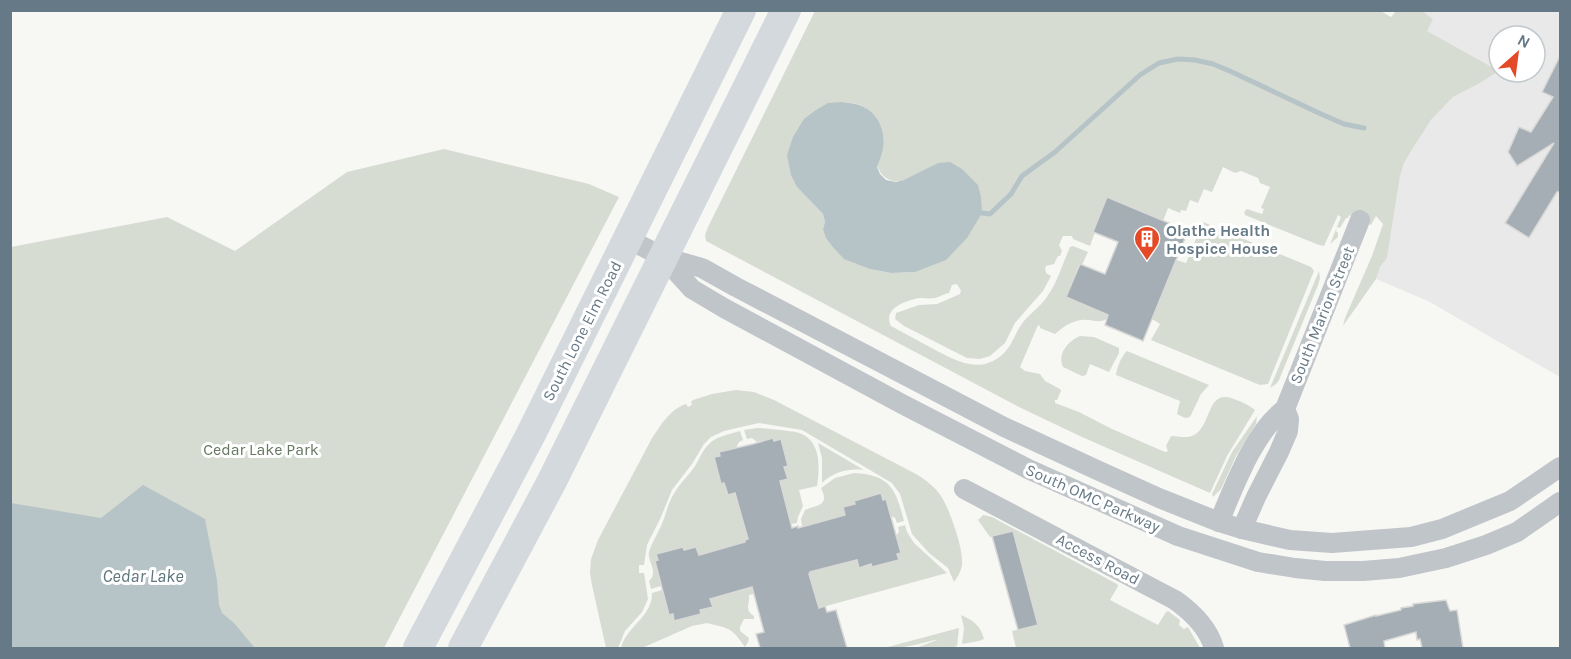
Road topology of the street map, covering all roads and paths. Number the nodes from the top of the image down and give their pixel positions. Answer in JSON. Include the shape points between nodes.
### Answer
{"nodes":[{"id":1,"x":741,"y":10,"type":"edge"},
{"id":2,"x":786,"y":10,"type":"edge"},
{"id":3,"x":1360,"y":220,"type":"dead end"},
{"id":4,"x":628,"y":239,"type":"junction"},
{"id":5,"x":663,"y":257,"type":"junction"},
{"id":6,"x":1285,"y":409,"type":"junction"},
{"id":7,"x":1560,"y":467,"type":"edge"},
{"id":8,"x":964,"y":489,"type":"dead end"},
{"id":9,"x":1560,"y":502,"type":"edge"},
{"id":10,"x":1219,"y":522,"type":"junction"},
{"id":11,"x":1242,"y":529,"type":"junction"},
{"id":12,"x":418,"y":648,"type":"edge"},
{"id":13,"x":463,"y":648,"type":"edge"},
{"id":14,"x":1214,"y":648,"type":"edge"}],
"edges":[{"from":1,"to":4,"type":"main road","name":"South Lone Elm Road"},
{"from":2,"to":5,"type":"main road"},
{"from":3,"to":6,"type":"street","name":"South Marion Street"},
{"from":4,"to":5,"type":"street","name":"South OMC Parkway"},
{"from":4,"to":12,"type":"main road","name":"South Lone Elm Road"},
{"from":5,"to":9,"type":"street","name":"South OMC Parkway","via":[[692,289],[724,308],[986,448],[1178,536],[1258,562],[1325,571],[1399,568],[1446,558],[1517,532]]},
{"from":5,"to":10,"type":"street","name":"South OMC Parkway","via":[[702,268],[1004,427]]},
{"from":5,"to":13,"type":"main road","via":[[552,481]]},
{"from":6,"to":10,"type":"street","name":"South Marion Street","via":[[1267,424],[1240,470]]},
{"from":6,"to":11,"type":"street","name":"South Marion Street","via":[[1288,430]]},
{"from":7,"to":11,"type":"street","name":"South OMC Parkway","via":[[1510,501],[1411,537],[1332,543],[1290,540]]},
{"from":8,"to":14,"type":"street","name":"Access Road","via":[[1175,600],[1196,616]]},
{"from":10,"to":11,"type":"street","name":"South OMC Parkway"}]}
